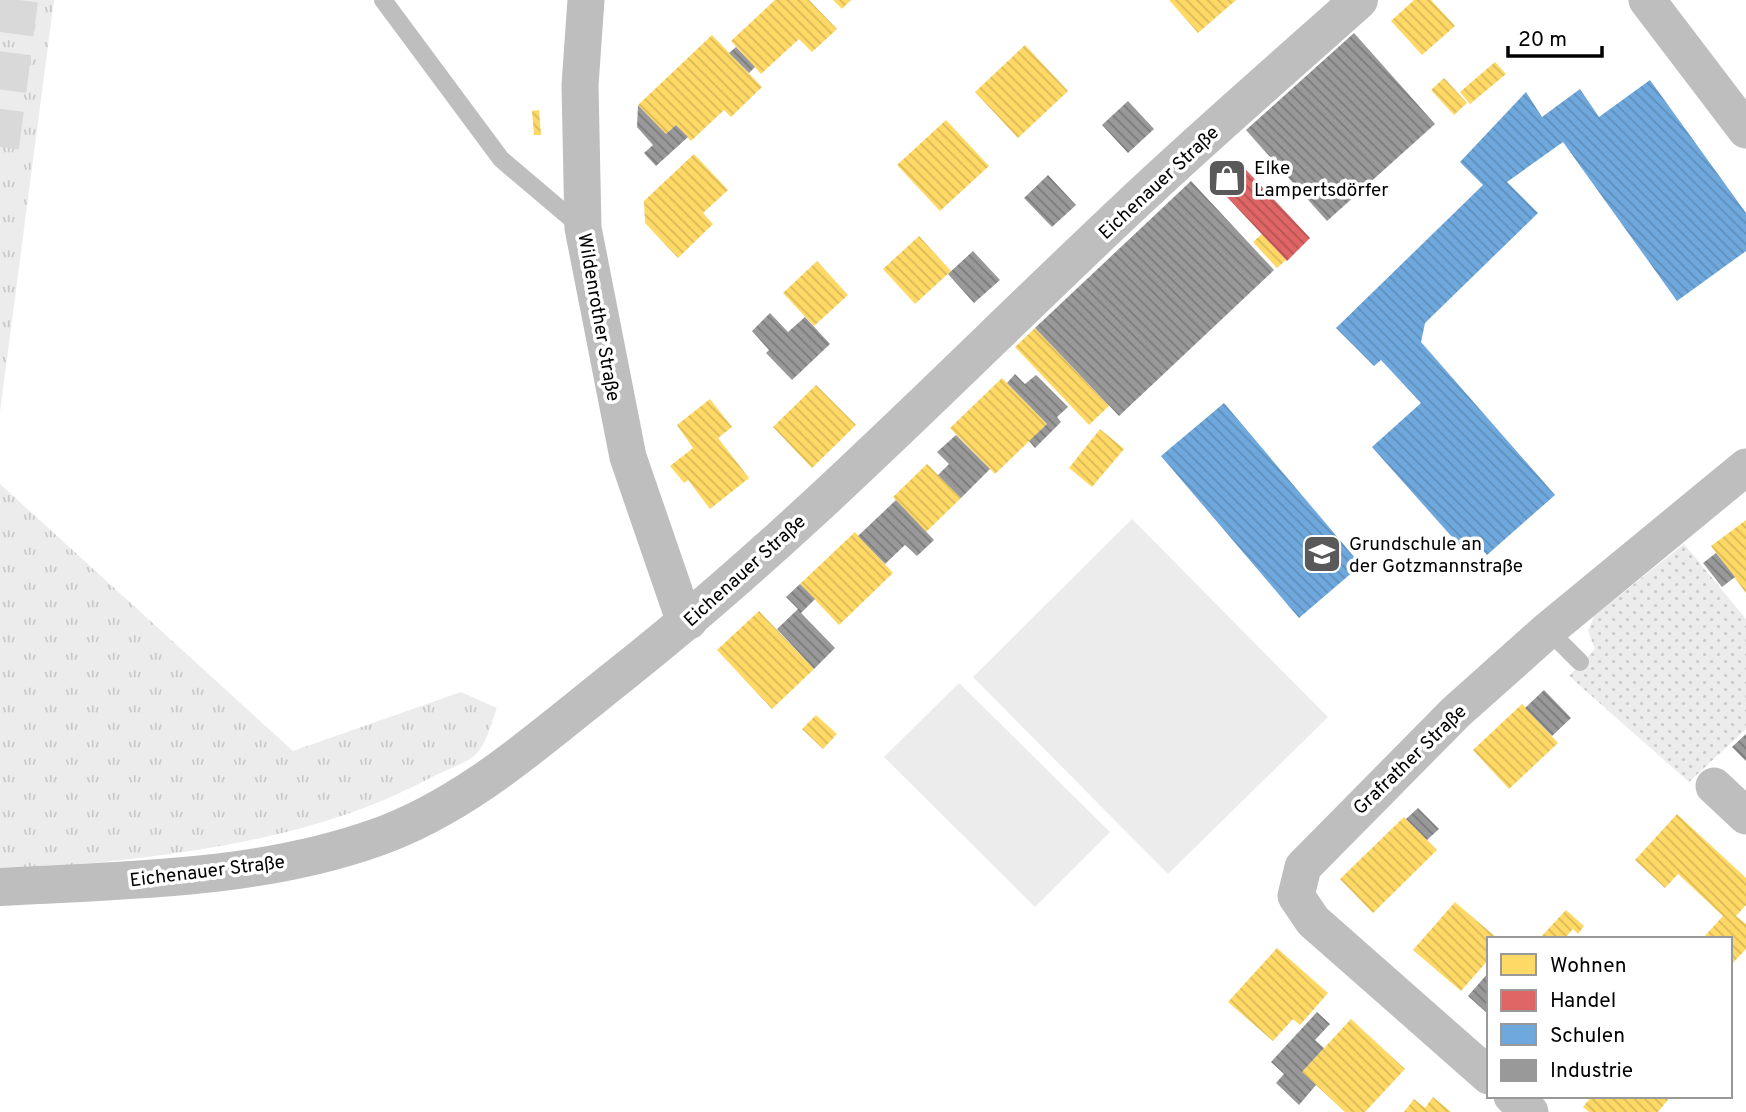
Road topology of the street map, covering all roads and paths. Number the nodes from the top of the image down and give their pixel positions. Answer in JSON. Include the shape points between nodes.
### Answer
{"nodes":[{"id":1,"x":383,"y":0,"type":"edge"},
{"id":2,"x":395,"y":0,"type":"edge"},
{"id":3,"x":586,"y":0,"type":"edge"},
{"id":4,"x":1359,"y":0,"type":"edge"},
{"id":5,"x":1647,"y":0,"type":"edge"},
{"id":6,"x":399,"y":21,"type":"junction"},
{"id":7,"x":1746,"y":130,"type":"edge"},
{"id":8,"x":583,"y":228,"type":"junction"},
{"id":9,"x":1746,"y":467,"type":"edge"},
{"id":10,"x":689,"y":621,"type":"junction"},
{"id":11,"x":1548,"y":631,"type":"junction"},
{"id":12,"x":1580,"y":662,"type":"dead end"},
{"id":13,"x":1714,"y":786,"type":"dead end"},
{"id":14,"x":1746,"y":816,"type":"edge"},
{"id":15,"x":0,"y":887,"type":"edge"},
{"id":16,"x":1487,"y":1074,"type":"edge"},
{"id":17,"x":1514,"y":1098,"type":"edge"},
{"id":18,"x":1530,"y":1112,"type":"edge"}],
"edges":[{"from":1,"to":6,"type":"lane"},
{"from":2,"to":6,"type":"lane"},
{"from":3,"to":8,"type":"street","name":"Wildenrother Straße","via":[[580,85]]},
{"from":4,"to":10,"type":"street","name":"Eichenauer Straße","via":[[1128,208],[904,426]]},
{"from":5,"to":7,"type":"street"},
{"from":6,"to":8,"type":"lane","via":[[501,159]]},
{"from":8,"to":10,"type":"street","name":"Wildenrother Straße","via":[[628,457],[680,608]]},
{"from":9,"to":11,"type":"street","name":"Grafrather Straße"},
{"from":10,"to":15,"type":"street","name":"Eichenauer Straße","via":[[457,799],[376,838],[269,867]]},
{"from":11,"to":12,"type":"lane"},
{"from":11,"to":16,"type":"street","name":"Grafrather Straße","via":[[1456,712],[1325,841],[1303,867],[1296,896],[1313,921]]},
{"from":13,"to":14,"type":"street"},
{"from":17,"to":18,"type":"street"}]}
